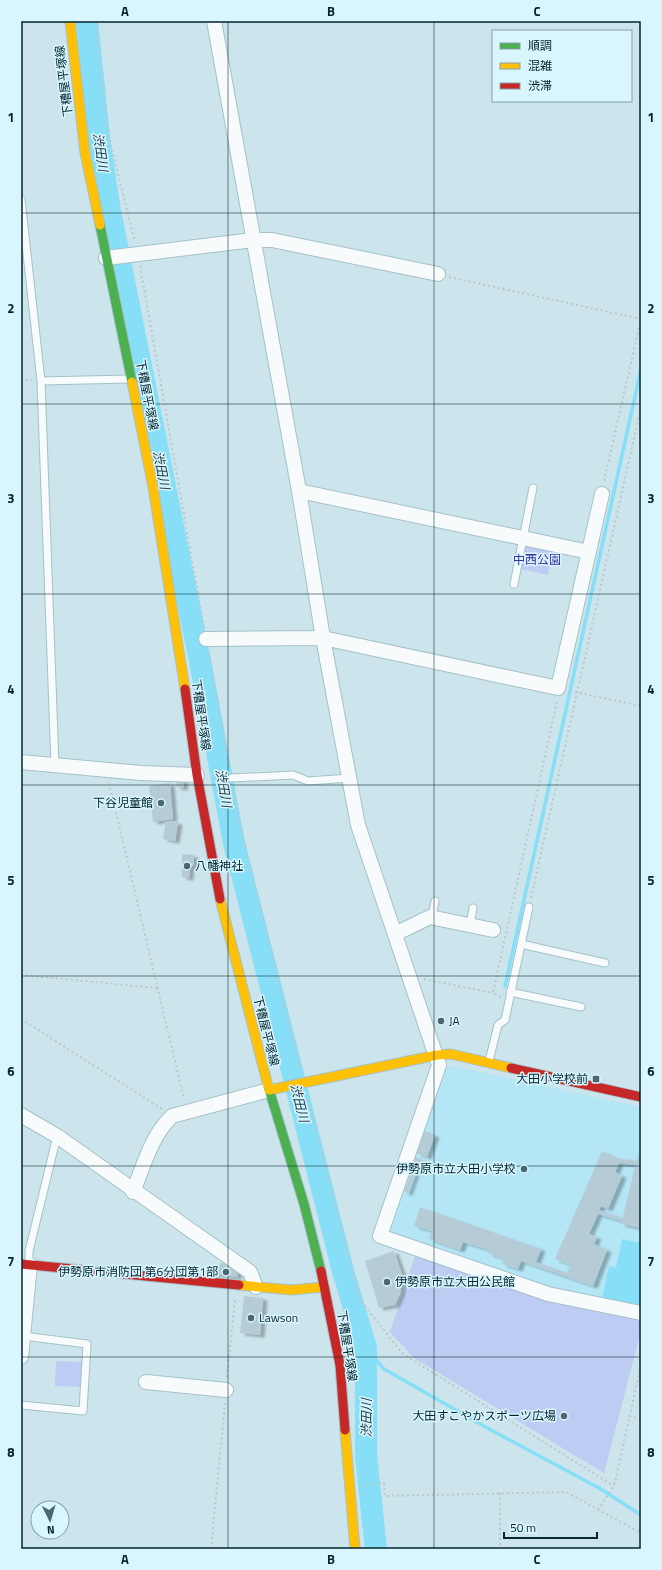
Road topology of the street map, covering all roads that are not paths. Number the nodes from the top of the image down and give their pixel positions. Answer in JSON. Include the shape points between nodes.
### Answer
{"nodes":[{"id":1,"x":70,"y":21,"type":"edge"},
{"id":2,"x":214,"y":21,"type":"edge"},
{"id":3,"x":21,"y":198,"type":"edge"},
{"id":4,"x":253,"y":240,"type":"junction"},
{"id":5,"x":106,"y":258,"type":"junction"},
{"id":6,"x":438,"y":274,"type":"road end"},
{"id":7,"x":131,"y":379,"type":"junction"},
{"id":8,"x":41,"y":381,"type":"junction"},
{"id":9,"x":533,"y":488,"type":"dead end"},
{"id":10,"x":299,"y":491,"type":"junction"},
{"id":11,"x":602,"y":494,"type":"road end"},
{"id":12,"x":522,"y":539,"type":"junction"},
{"id":13,"x":588,"y":552,"type":"junction"},
{"id":14,"x":514,"y":584,"type":"dead end"},
{"id":15,"x":323,"y":638,"type":"junction"},
{"id":16,"x":206,"y":639,"type":"road end"},
{"id":17,"x":21,"y":762,"type":"edge"},
{"id":18,"x":55,"y":765,"type":"junction"},
{"id":19,"x":197,"y":775,"type":"junction"},
{"id":20,"x":231,"y":778,"type":"road end"},
{"id":21,"x":350,"y":778,"type":"junction"},
{"id":22,"x":435,"y":901,"type":"dead end"},
{"id":23,"x":529,"y":907,"type":"road end"},
{"id":24,"x":473,"y":908,"type":"dead end"},
{"id":25,"x":432,"y":917,"type":"junction"},
{"id":26,"x":470,"y":925,"type":"junction"},
{"id":27,"x":493,"y":930,"type":"dead end"},
{"id":28,"x":395,"y":934,"type":"junction"},
{"id":29,"x":521,"y":944,"type":"junction"},
{"id":30,"x":605,"y":963,"type":"dead end"},
{"id":31,"x":509,"y":995,"type":"junction"},
{"id":32,"x":581,"y":1007,"type":"dead end"},
{"id":33,"x":437,"y":1055,"type":"junction"},
{"id":34,"x":488,"y":1063,"type":"junction"},
{"id":35,"x":276,"y":1089,"type":"junction"},
{"id":36,"x":641,"y":1097,"type":"edge"},
{"id":37,"x":21,"y":1116,"type":"edge"},
{"id":38,"x":57,"y":1136,"type":"junction"},
{"id":39,"x":133,"y":1192,"type":"junction"},
{"id":40,"x":25,"y":1265,"type":"edge"},
{"id":41,"x":256,"y":1287,"type":"junction"},
{"id":42,"x":324,"y":1287,"type":"junction"},
{"id":43,"x":641,"y":1313,"type":"edge"},
{"id":44,"x":23,"y":1336,"type":"junction"},
{"id":45,"x":21,"y":1357,"type":"edge"},
{"id":46,"x":146,"y":1382,"type":"dead end"},
{"id":47,"x":226,"y":1390,"type":"road end"},
{"id":48,"x":21,"y":1405,"type":"edge"},
{"id":49,"x":355,"y":1549,"type":"edge"}],
"edges":[{"from":1,"to":5,"type":"main road","name":"下糟屋平塚線","via":[[85,153]]},
{"from":2,"to":4,"type":"street"},
{"from":3,"to":8,"type":"lane"},
{"from":4,"to":5,"type":"street"},
{"from":4,"to":6,"type":"street","via":[[272,240]]},
{"from":4,"to":10,"type":"street"},
{"from":5,"to":7,"type":"main road","name":"下糟屋平塚線"},
{"from":7,"to":8,"type":"lane"},
{"from":7,"to":19,"type":"main road","name":"下糟屋平塚線","via":[[153,487]]},
{"from":8,"to":18,"type":"lane"},
{"from":9,"to":12,"type":"lane"},
{"from":10,"to":12,"type":"street"},
{"from":10,"to":15,"type":"street"},
{"from":11,"to":13,"type":"street"},
{"from":12,"to":13,"type":"street"},
{"from":12,"to":14,"type":"lane"},
{"from":13,"to":15,"type":"street","via":[[558,688]]},
{"from":15,"to":16,"type":"street"},
{"from":15,"to":21,"type":"street"},
{"from":17,"to":18,"type":"street"},
{"from":18,"to":19,"type":"street"},
{"from":19,"to":35,"type":"main road","name":"下糟屋平塚線","via":[[221,905]]},
{"from":20,"to":21,"type":"lane","via":[[293,775],[308,781]]},
{"from":21,"to":28,"type":"street","via":[[358,825]]},
{"from":22,"to":25,"type":"lane"},
{"from":23,"to":29,"type":"lane"},
{"from":24,"to":26,"type":"lane"},
{"from":25,"to":26,"type":"street"},
{"from":25,"to":28,"type":"street"},
{"from":26,"to":27,"type":"street"},
{"from":28,"to":33,"type":"street"},
{"from":29,"to":30,"type":"lane"},
{"from":29,"to":31,"type":"lane"},
{"from":31,"to":32,"type":"lane"},
{"from":31,"to":34,"type":"lane","via":[[505,1020],[498,1025]]},
{"from":33,"to":34,"type":"main road","via":[[451,1054]]},
{"from":33,"to":35,"type":"main road"},
{"from":33,"to":43,"type":"street","via":[[439,1065],[380,1236],[548,1294]]},
{"from":34,"to":36,"type":"main road"},
{"from":35,"to":39,"type":"street","via":[[172,1116],[161,1127],[152,1144]]},
{"from":35,"to":42,"type":"main road","name":"下糟屋平塚線"},
{"from":37,"to":38,"type":"street"},
{"from":38,"to":39,"type":"street"},
{"from":38,"to":40,"type":"lane"},
{"from":39,"to":41,"type":"street","via":[[250,1272]]},
{"from":40,"to":41,"type":"main road"},
{"from":40,"to":44,"type":"street"},
{"from":41,"to":42,"type":"main road","via":[[291,1290]]},
{"from":42,"to":49,"type":"main road","name":"下糟屋平塚線","via":[[340,1365]]},
{"from":44,"to":45,"type":"street"},
{"from":44,"to":48,"type":"lane","via":[[87,1344],[83,1411]]},
{"from":46,"to":47,"type":"street"}]}
